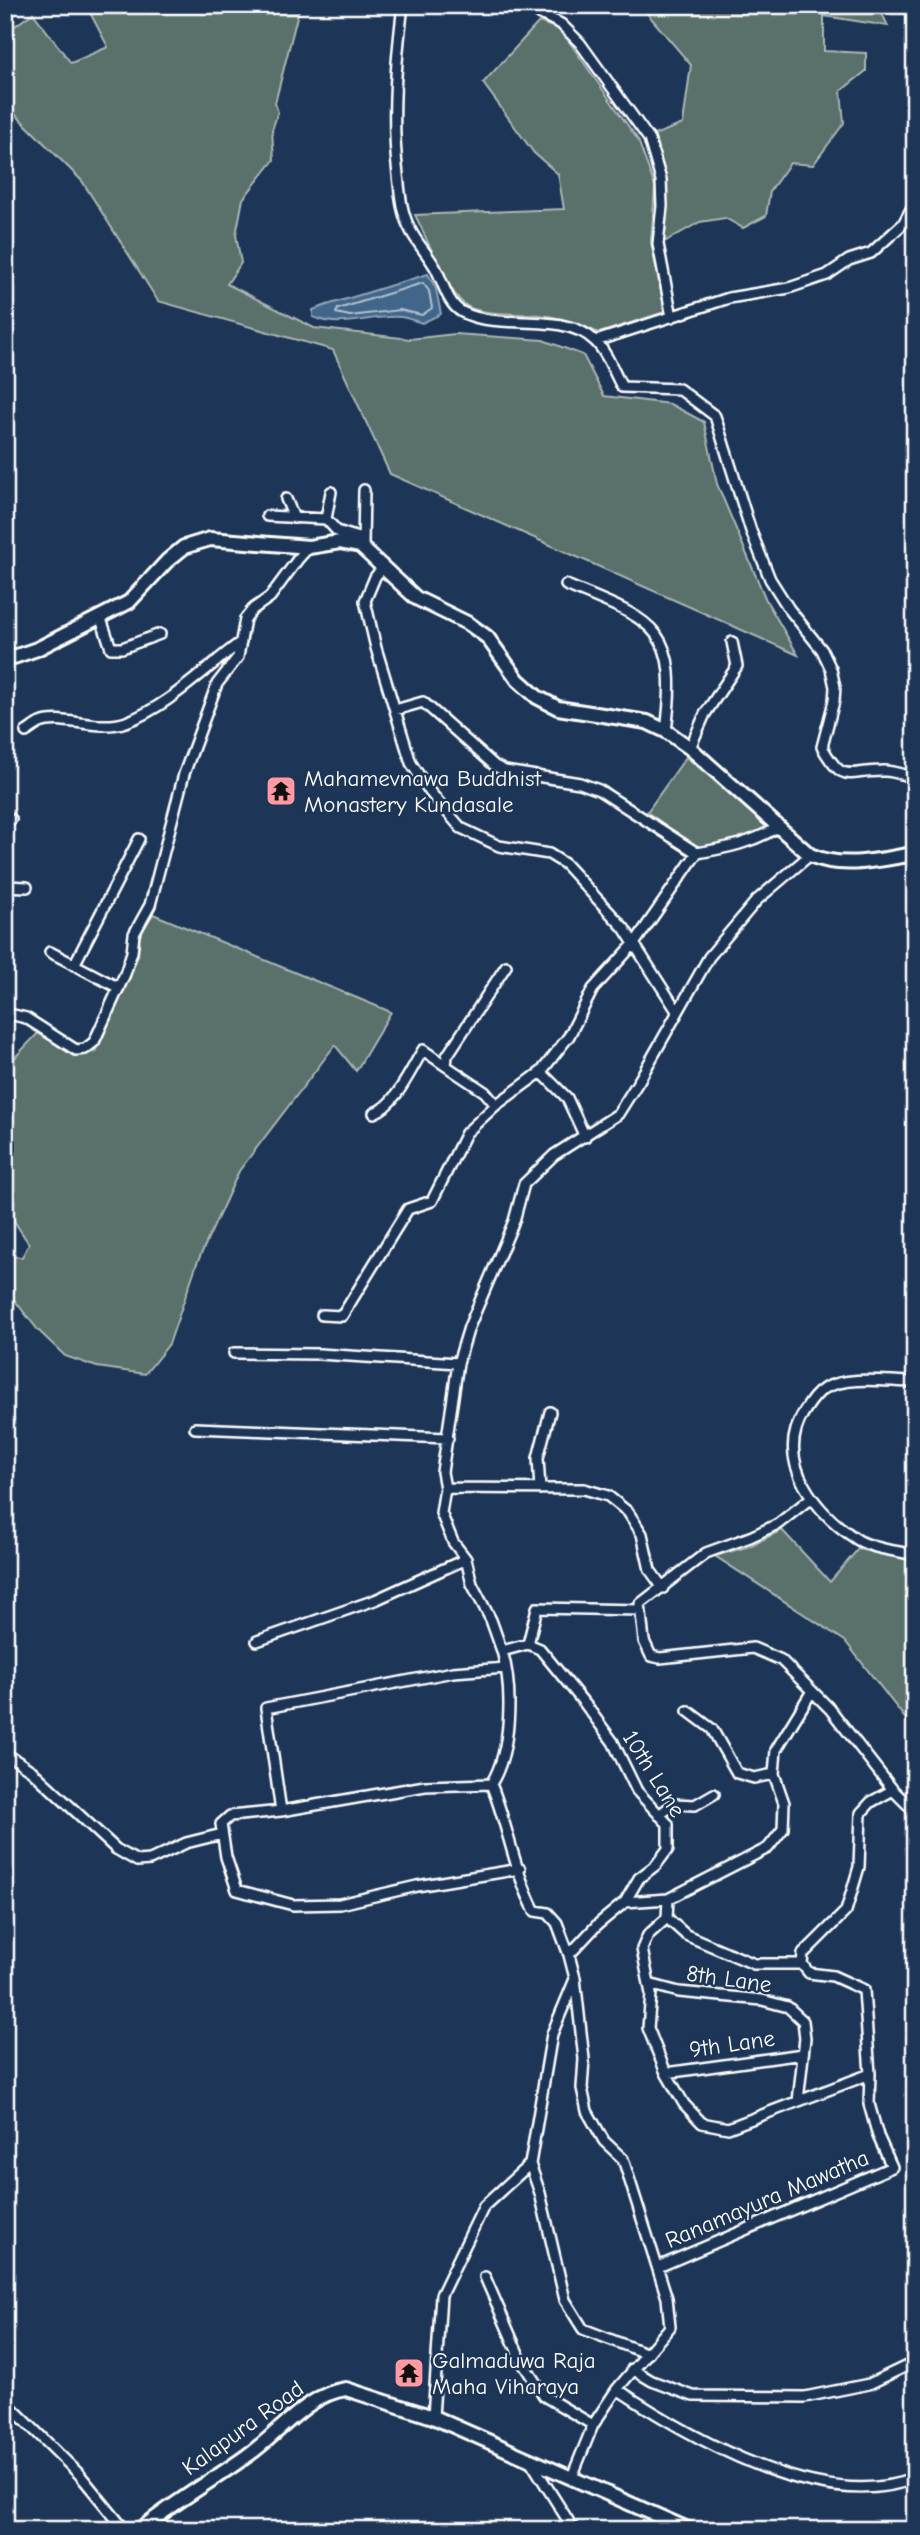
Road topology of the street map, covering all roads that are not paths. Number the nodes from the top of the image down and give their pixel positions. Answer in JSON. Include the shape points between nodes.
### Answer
{"nodes":[{"id":1,"x":403,"y":5,"type":"edge"},
{"id":2,"x":522,"y":5,"type":"edge"},
{"id":3,"x":915,"y":202,"type":"edge"},
{"id":4,"x":672,"y":317,"type":"junction"},
{"id":5,"x":596,"y":341,"type":"junction"},
{"id":6,"x":364,"y":490,"type":"dead end"},
{"id":7,"x":331,"y":492,"type":"dead end"},
{"id":8,"x":286,"y":499,"type":"dead end"},
{"id":9,"x":267,"y":516,"type":"dead end"},
{"id":10,"x":294,"y":518,"type":"junction"},
{"id":11,"x":326,"y":519,"type":"junction"},
{"id":12,"x":309,"y":547,"type":"junction"},
{"id":13,"x":361,"y":547,"type":"junction"},
{"id":14,"x":383,"y":567,"type":"junction"},
{"id":15,"x":566,"y":584,"type":"dead end"},
{"id":16,"x":100,"y":616,"type":"junction"},
{"id":17,"x":160,"y":634,"type":"dead end"},
{"id":18,"x":241,"y":642,"type":"junction"},
{"id":19,"x":732,"y":642,"type":"dead end"},
{"id":20,"x":5,"y":660,"type":"edge"},
{"id":21,"x":395,"y":710,"type":"junction"},
{"id":22,"x":666,"y":731,"type":"junction"},
{"id":23,"x":26,"y":732,"type":"dead end"},
{"id":24,"x":690,"y":748,"type":"junction"},
{"id":25,"x":915,"y":778,"type":"edge"},
{"id":26,"x":778,"y":827,"type":"junction"},
{"id":27,"x":139,"y":839,"type":"dead end"},
{"id":28,"x":697,"y":853,"type":"junction"},
{"id":29,"x":915,"y":853,"type":"edge"},
{"id":30,"x":810,"y":855,"type":"junction"},
{"id":31,"x":5,"y":886,"type":"edge"},
{"id":32,"x":27,"y":887,"type":"dead end"},
{"id":33,"x":634,"y":944,"type":"junction"},
{"id":34,"x":50,"y":952,"type":"dead end"},
{"id":35,"x":74,"y":965,"type":"junction"},
{"id":36,"x":506,"y":967,"type":"dead end"},
{"id":37,"x":119,"y":988,"type":"junction"},
{"id":38,"x":677,"y":1011,"type":"junction"},
{"id":39,"x":5,"y":1013,"type":"edge"},
{"id":40,"x":446,"y":1066,"type":"junction"},
{"id":41,"x":541,"y":1072,"type":"junction"},
{"id":42,"x":496,"y":1105,"type":"junction"},
{"id":43,"x":373,"y":1113,"type":"dead end"},
{"id":44,"x":585,"y":1137,"type":"junction"},
{"id":45,"x":322,"y":1315,"type":"dead end"},
{"id":46,"x":234,"y":1353,"type":"dead end"},
{"id":47,"x":458,"y":1363,"type":"junction"},
{"id":48,"x":915,"y":1382,"type":"edge"},
{"id":49,"x":550,"y":1412,"type":"dead end"},
{"id":50,"x":195,"y":1428,"type":"dead end"},
{"id":51,"x":448,"y":1438,"type":"junction"},
{"id":52,"x":445,"y":1488,"type":"junction"},
{"id":53,"x":540,"y":1489,"type":"junction"},
{"id":54,"x":811,"y":1498,"type":"junction"},
{"id":55,"x":915,"y":1555,"type":"edge"},
{"id":56,"x":466,"y":1559,"type":"junction"},
{"id":57,"x":663,"y":1588,"type":"junction"},
{"id":58,"x":640,"y":1610,"type":"junction"},
{"id":59,"x":257,"y":1640,"type":"dead end"},
{"id":60,"x":528,"y":1644,"type":"junction"},
{"id":61,"x":502,"y":1651,"type":"junction"},
{"id":62,"x":506,"y":1668,"type":"junction"},
{"id":63,"x":812,"y":1691,"type":"junction"},
{"id":64,"x":688,"y":1711,"type":"dead end"},
{"id":65,"x":5,"y":1753,"type":"edge"},
{"id":66,"x":774,"y":1774,"type":"junction"},
{"id":67,"x":491,"y":1784,"type":"junction"},
{"id":68,"x":893,"y":1790,"type":"junction"},
{"id":69,"x":714,"y":1794,"type":"dead end"},
{"id":70,"x":281,"y":1811,"type":"junction"},
{"id":71,"x":915,"y":1812,"type":"edge"},
{"id":72,"x":659,"y":1815,"type":"junction"},
{"id":73,"x":222,"y":1834,"type":"junction"},
{"id":74,"x":520,"y":1869,"type":"junction"},
{"id":75,"x":668,"y":1899,"type":"junction"},
{"id":76,"x":625,"y":1902,"type":"junction"},
{"id":77,"x":667,"y":1918,"type":"junction"},
{"id":78,"x":569,"y":1955,"type":"junction"},
{"id":79,"x":802,"y":1965,"type":"junction"},
{"id":80,"x":575,"y":1978,"type":"junction"},
{"id":81,"x":649,"y":1984,"type":"junction"},
{"id":82,"x":803,"y":2054,"type":"junction"},
{"id":83,"x":666,"y":2073,"type":"junction"},
{"id":84,"x":870,"y":2074,"type":"junction"},
{"id":85,"x":798,"y":2101,"type":"junction"},
{"id":86,"x":530,"y":2164,"type":"junction"},
{"id":87,"x":658,"y":2267,"type":"junction"},
{"id":88,"x":485,"y":2277,"type":"dead end"},
{"id":89,"x":648,"y":2354,"type":"junction"},
{"id":90,"x":915,"y":2362,"type":"edge"},
{"id":91,"x":632,"y":2369,"type":"junction"},
{"id":92,"x":617,"y":2389,"type":"junction"},
{"id":93,"x":5,"y":2401,"type":"edge"},
{"id":94,"x":433,"y":2417,"type":"junction"},
{"id":95,"x":593,"y":2425,"type":"junction"},
{"id":96,"x":530,"y":2460,"type":"junction"},
{"id":97,"x":572,"y":2477,"type":"junction"},
{"id":98,"x":915,"y":2478,"type":"edge"},
{"id":99,"x":125,"y":2530,"type":"edge"},
{"id":100,"x":140,"y":2530,"type":"edge"},
{"id":101,"x":574,"y":2530,"type":"edge"},
{"id":102,"x":690,"y":2530,"type":"edge"}],
"edges":[{"from":1,"to":5,"type":"street","via":[[395,67],[394,138],[401,203],[409,227],[451,302],[461,312],[497,321],[556,325],[581,331]]},
{"from":2,"to":4,"type":"street","via":[[561,24],[580,44],[649,139],[661,180],[658,244]]},
{"from":3,"to":4,"type":"street","via":[[903,224],[871,253],[849,260],[827,275]]},
{"from":4,"to":5,"type":"street"},
{"from":5,"to":25,"type":"street","via":[[622,387],[679,389],[715,416],[770,579],[831,669],[834,701],[822,747],[833,767],[851,775],[883,770]]},
{"from":6,"to":13,"type":"street"},
{"from":7,"to":11,"type":"street"},
{"from":8,"to":10,"type":"street"},
{"from":9,"to":10,"type":"street"},
{"from":10,"to":11,"type":"street"},
{"from":11,"to":13,"type":"street","via":[[337,531],[358,538]]},
{"from":12,"to":13,"type":"street","via":[[340,542]]},
{"from":12,"to":16,"type":"street","via":[[211,539],[184,547],[129,602]]},
{"from":12,"to":18,"type":"street","via":[[270,597],[245,619]]},
{"from":13,"to":14,"type":"street"},
{"from":14,"to":21,"type":"street","via":[[365,601]]},
{"from":14,"to":22,"type":"street","via":[[416,598],[487,637],[518,680],[537,697],[558,708],[647,722]]},
{"from":15,"to":22,"type":"street","via":[[626,610],[646,622],[661,640],[668,659]]},
{"from":16,"to":17,"type":"street","via":[[111,648]]},
{"from":16,"to":20,"type":"street"},
{"from":18,"to":23,"type":"street","via":[[153,708],[125,722],[107,726],[52,721]]},
{"from":18,"to":37,"type":"street","via":[[238,657],[217,684],[184,774],[150,905],[134,934]]},
{"from":19,"to":24,"type":"street","via":[[737,666],[705,714]]},
{"from":21,"to":28,"type":"street","via":[[423,702],[495,766],[599,790]]},
{"from":21,"to":33,"type":"street","via":[[411,763],[461,828],[499,846],[549,854],[565,864]]},
{"from":22,"to":24,"type":"street"},
{"from":24,"to":26,"type":"street"},
{"from":26,"to":28,"type":"street","via":[[735,847]]},
{"from":26,"to":30,"type":"street"},
{"from":27,"to":35,"type":"street"},
{"from":28,"to":33,"type":"street"},
{"from":29,"to":30,"type":"street","via":[[846,864]]},
{"from":30,"to":38,"type":"street","via":[[757,900],[709,957]]},
{"from":31,"to":32,"type":"street"},
{"from":33,"to":38,"type":"street"},
{"from":33,"to":41,"type":"street","via":[[593,989],[569,1036]]},
{"from":34,"to":35,"type":"street"},
{"from":35,"to":37,"type":"street"},
{"from":36,"to":40,"type":"street","via":[[447,1056]]},
{"from":37,"to":39,"type":"street","via":[[94,1042],[76,1050],[26,1018]]},
{"from":38,"to":44,"type":"street","via":[[618,1114]]},
{"from":40,"to":42,"type":"street"},
{"from":40,"to":43,"type":"street","via":[[423,1050],[393,1098]]},
{"from":41,"to":42,"type":"street"},
{"from":41,"to":44,"type":"street","via":[[566,1098]]},
{"from":42,"to":45,"type":"street","via":[[466,1133],[432,1201],[408,1209],[342,1316]]},
{"from":44,"to":47,"type":"street","via":[[554,1155],[524,1184]]},
{"from":46,"to":47,"type":"street"},
{"from":47,"to":51,"type":"street"},
{"from":48,"to":54,"type":"street","via":[[849,1381],[814,1396],[797,1426],[793,1447],[796,1468]]},
{"from":49,"to":53,"type":"street","via":[[538,1458]]},
{"from":50,"to":51,"type":"street"},
{"from":51,"to":52,"type":"street","via":[[442,1472]]},
{"from":52,"to":53,"type":"street"},
{"from":52,"to":56,"type":"street","via":[[441,1513]]},
{"from":53,"to":57,"type":"street","via":[[584,1489],[608,1496],[628,1512],[642,1534],[650,1570]]},
{"from":54,"to":55,"type":"street","via":[[828,1518],[861,1542]]},
{"from":54,"to":57,"type":"street","via":[[778,1524],[706,1553]]},
{"from":56,"to":59,"type":"street","via":[[375,1600]]},
{"from":56,"to":61,"type":"street","via":[[472,1584]]},
{"from":57,"to":58,"type":"street","via":[[640,1604]]},
{"from":58,"to":60,"type":"street","via":[[537,1608]]},
{"from":58,"to":63,"type":"street","via":[[644,1641],[652,1656],[753,1648],[780,1660]]},
{"from":60,"to":61,"type":"street"},
{"from":60,"to":72,"type":"street","name":"10th Lane","via":[[540,1649],[584,1704],[613,1742],[637,1791]]},
{"from":61,"to":62,"type":"street"},
{"from":62,"to":67,"type":"street","via":[[506,1748]]},
{"from":62,"to":70,"type":"street","via":[[453,1672],[266,1708]]},
{"from":63,"to":66,"type":"street","via":[[776,1749]]},
{"from":63,"to":68,"type":"street"},
{"from":64,"to":66,"type":"street","via":[[712,1729],[737,1773],[754,1778]]},
{"from":65,"to":73,"type":"street","via":[[32,1771],[116,1849],[137,1861]]},
{"from":66,"to":75,"type":"street","via":[[783,1802],[783,1829],[768,1848]]},
{"from":67,"to":70,"type":"street","via":[[425,1786]]},
{"from":67,"to":74,"type":"street"},
{"from":68,"to":71,"type":"street"},
{"from":68,"to":79,"type":"street","via":[[861,1813],[859,1867],[846,1911],[803,1954]]},
{"from":69,"to":72,"type":"street","via":[[695,1805],[674,1804]]},
{"from":70,"to":73,"type":"street","via":[[230,1816],[221,1824]]},
{"from":72,"to":76,"type":"street","name":"10th Lane","via":[[668,1824],[668,1849],[656,1866],[639,1878]]},
{"from":73,"to":74,"type":"street","via":[[237,1890],[293,1905],[340,1904]]},
{"from":74,"to":78,"type":"street","via":[[535,1911],[548,1913],[557,1923]]},
{"from":75,"to":76,"type":"street"},
{"from":75,"to":77,"type":"street"},
{"from":76,"to":78,"type":"street","name":"10th Lane"},
{"from":77,"to":79,"type":"street","via":[[686,1935],[754,1964]]},
{"from":77,"to":81,"type":"street","via":[[648,1935],[642,1949]]},
{"from":78,"to":80,"type":"street"},
{"from":79,"to":84,"type":"street","name":"Ranamayura Mawatha","via":[[809,1973],[833,1976],[864,1990]]},
{"from":80,"to":86,"type":"street","via":[[552,2035]]},
{"from":80,"to":87,"type":"street","via":[[587,2111],[604,2141],[623,2159]]},
{"from":81,"to":82,"type":"street","name":"8th Lane","via":[[788,2007],[803,2021]]},
{"from":81,"to":83,"type":"street","via":[[648,2028]]},
{"from":82,"to":83,"type":"street","name":"9th Lane"},
{"from":82,"to":85,"type":"street","name":"8th Lane"},
{"from":83,"to":85,"type":"street","via":[[684,2104],[702,2123],[728,2128]]},
{"from":84,"to":85,"type":"street"},
{"from":84,"to":87,"type":"street","name":"Ranamayura Mawatha","via":[[869,2104],[892,2167]]},
{"from":86,"to":89,"type":"street","via":[[565,2301],[583,2329]]},
{"from":86,"to":94,"type":"street","via":[[484,2206],[441,2295]]},
{"from":87,"to":89,"type":"street","via":[[670,2327]]},
{"from":88,"to":95,"type":"street","via":[[521,2360],[544,2396]]},
{"from":89,"to":91,"type":"street"},
{"from":90,"to":91,"type":"street","via":[[869,2384],[805,2397],[693,2396]]},
{"from":91,"to":92,"type":"street"},
{"from":92,"to":95,"type":"street"},
{"from":92,"to":98,"type":"street","via":[[730,2454],[789,2477],[846,2487],[900,2484]]},
{"from":93,"to":99,"type":"street","via":[[80,2475]]},
{"from":94,"to":96,"type":"street","name":"Kalapura Road"},
{"from":94,"to":100,"type":"street","name":"Kalapura Road","via":[[363,2393],[336,2390],[310,2403],[249,2455]]},
{"from":95,"to":97,"type":"street"},
{"from":96,"to":97,"type":"street","name":"Kalapura Road"},
{"from":96,"to":101,"type":"street"},
{"from":97,"to":102,"type":"street","name":"Kalapura Road"}]}
